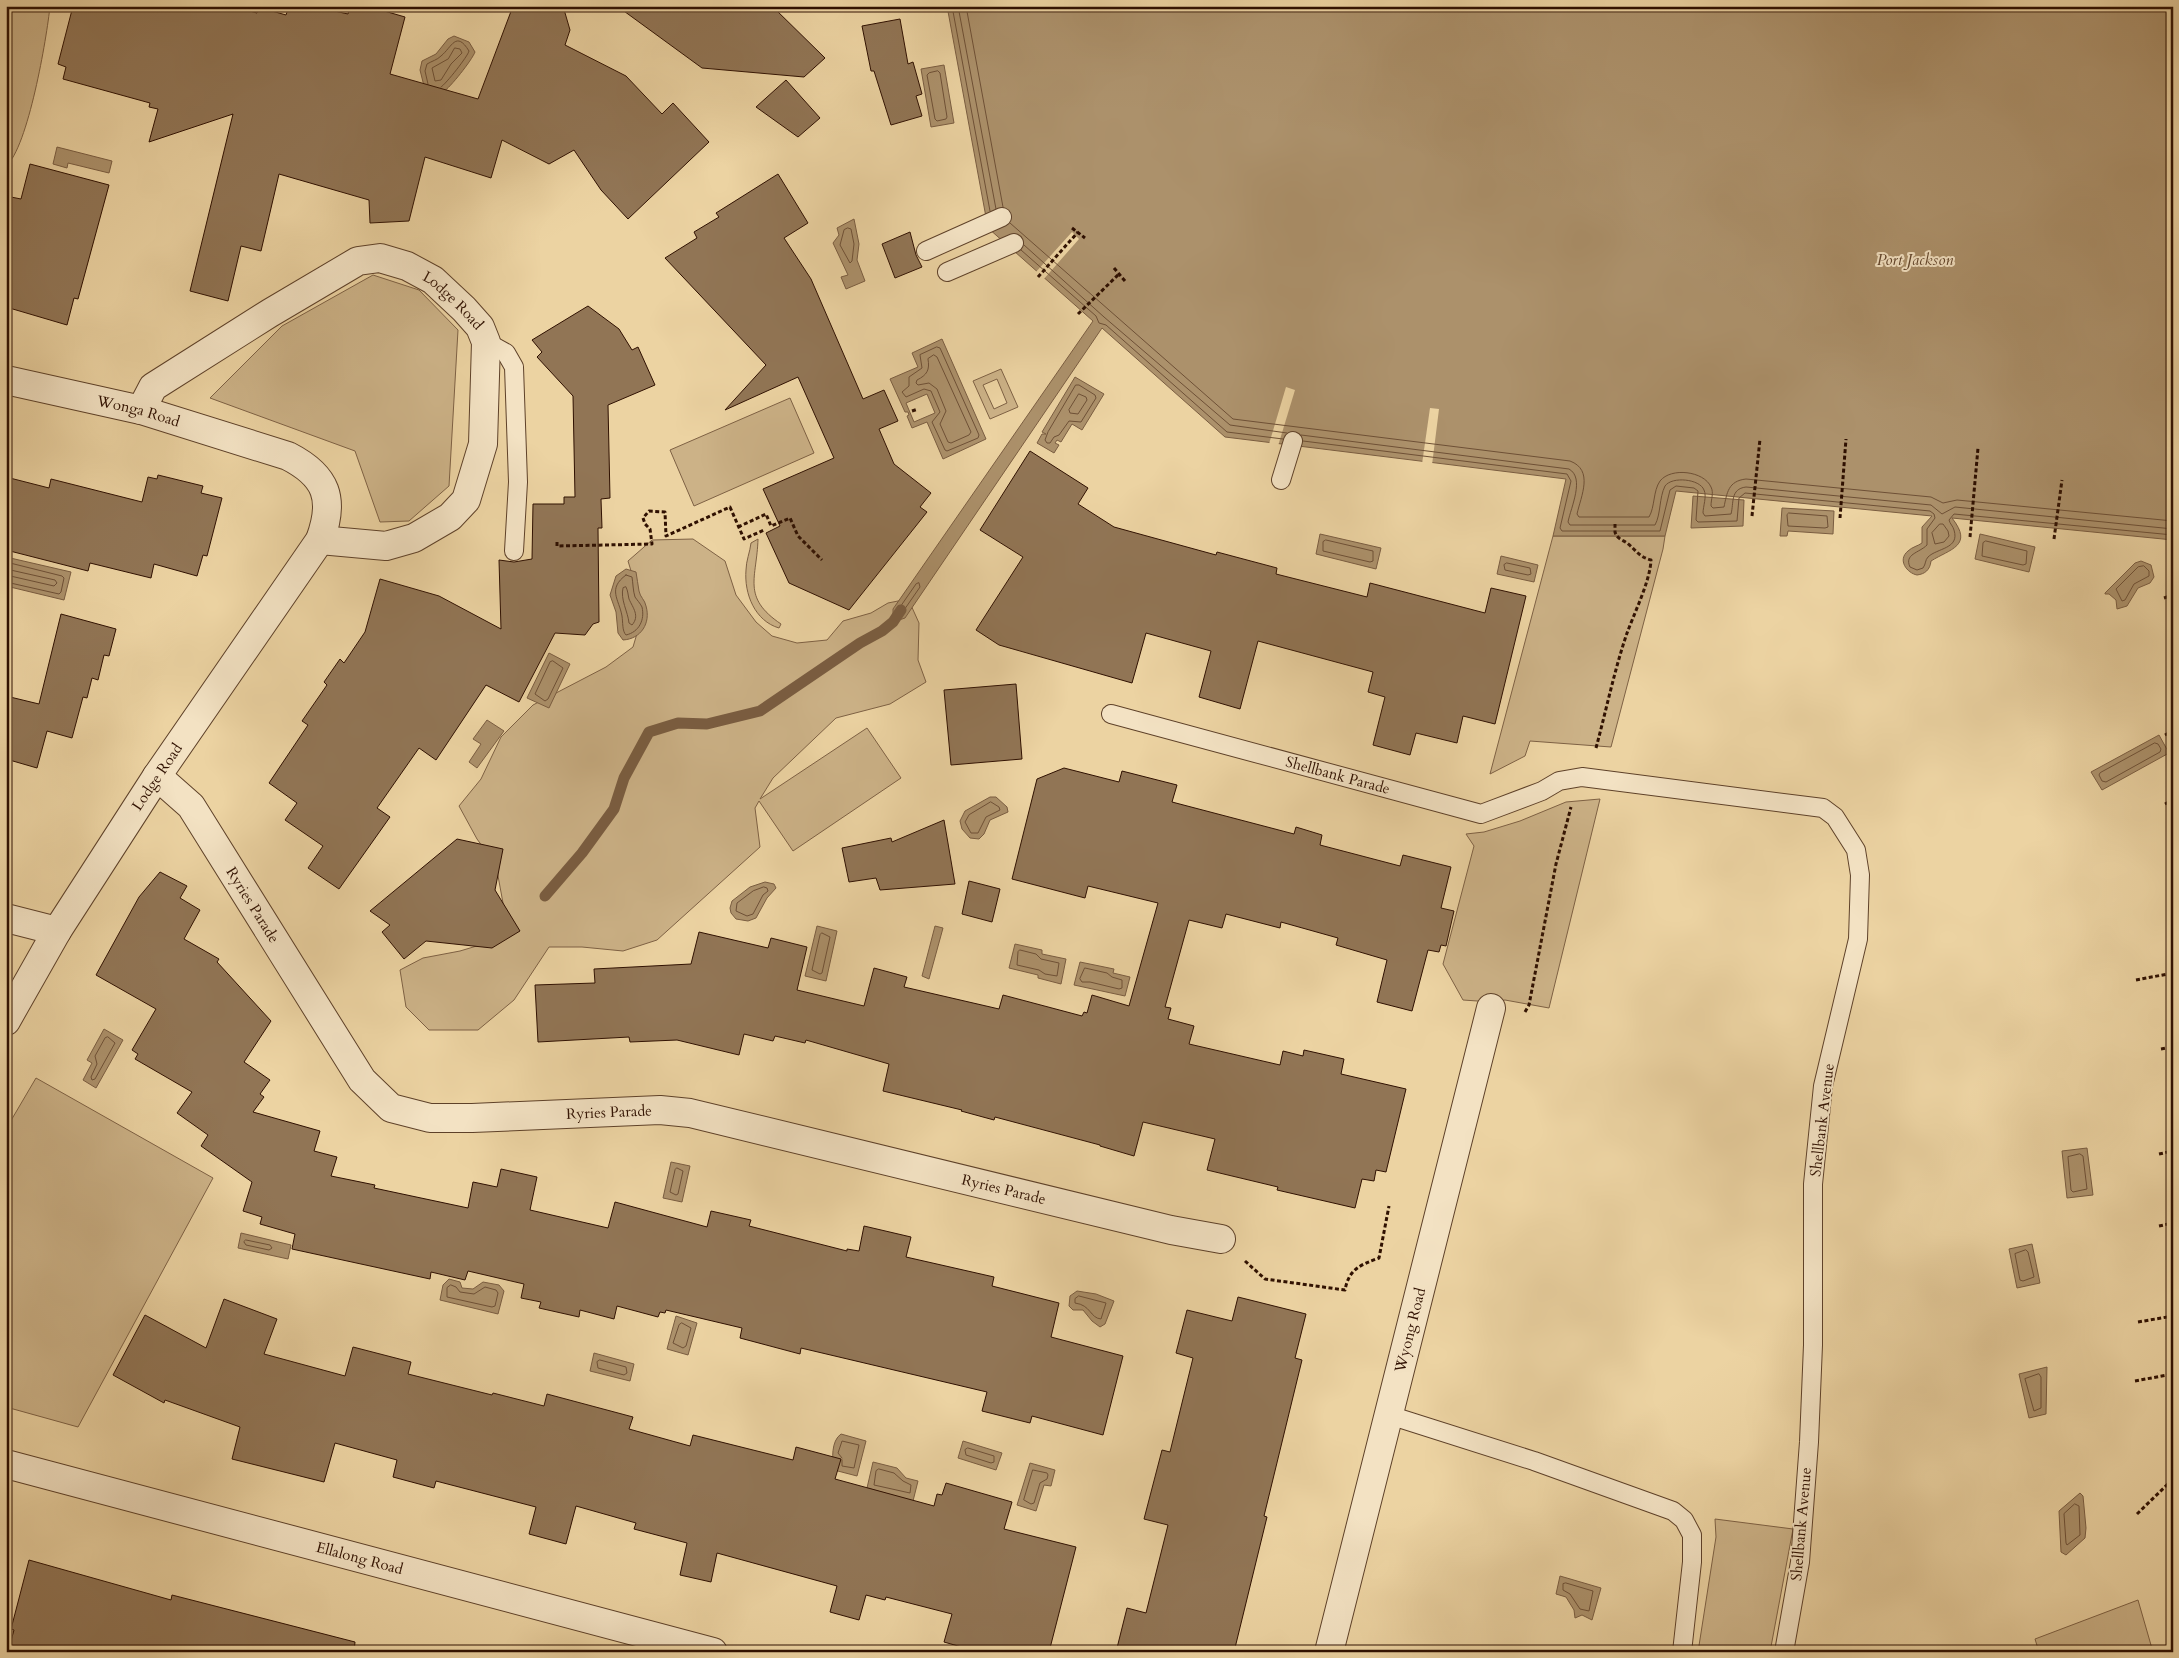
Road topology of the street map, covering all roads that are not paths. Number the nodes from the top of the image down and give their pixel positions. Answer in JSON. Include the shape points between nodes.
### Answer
{"nodes":[{"id":1,"x":1002,"y":217,"type":"dead end"},
{"id":2,"x":1014,"y":243,"type":"dead end"},
{"id":3,"x":926,"y":251,"type":"dead end"},
{"id":4,"x":947,"y":272,"type":"dead end"},
{"id":5,"x":486,"y":342,"type":"junction"},
{"id":6,"x":6,"y":380,"type":"edge"},
{"id":7,"x":141,"y":410,"type":"junction"},
{"id":8,"x":1293,"y":441,"type":"dead end"},
{"id":9,"x":270,"y":449,"type":"joint"},
{"id":10,"x":1282,"y":480,"type":"dead end"},
{"id":11,"x":320,"y":540,"type":"junction"},
{"id":12,"x":514,"y":551,"type":"dead end"},
{"id":13,"x":1111,"y":714,"type":"dead end"},
{"id":14,"x":157,"y":776,"type":"junction"},
{"id":15,"x":1559,"y":781,"type":"joint"},
{"id":16,"x":6,"y":918,"type":"edge"},
{"id":17,"x":57,"y":931,"type":"junction"},
{"id":18,"x":1491,"y":1008,"type":"dead end"},
{"id":19,"x":6,"y":1021,"type":"edge"},
{"id":20,"x":1221,"y":1239,"type":"road end"},
{"id":21,"x":1389,"y":1414,"type":"junction"},
{"id":22,"x":6,"y":1464,"type":"edge"},
{"id":23,"x":713,"y":1652,"type":"edge"},
{"id":24,"x":1329,"y":1652,"type":"edge"},
{"id":25,"x":1682,"y":1652,"type":"edge"},
{"id":26,"x":1784,"y":1652,"type":"edge"}],
"edges":[{"from":1,"to":3,"type":"lane"},
{"from":2,"to":4,"type":"lane"},
{"from":5,"to":7,"type":"street","name":"Lodge Road","via":[[475,321],[434,280],[407,266],[380,258],[358,261],[154,387]]},
{"from":5,"to":11,"type":"street","name":"Lodge Road","via":[[483,444],[466,500],[450,517],[414,538],[386,546]]},
{"from":5,"to":12,"type":"lane","via":[[506,353],[514,367],[518,482]]},
{"from":6,"to":7,"type":"street","name":"Wonga Road"},
{"from":7,"to":9,"type":"street","name":"Wonga Road"},
{"from":8,"to":10,"type":"lane"},
{"from":9,"to":11,"type":"street","name":"Lodge Road","via":[[306,465],[326,493],[327,522]]},
{"from":11,"to":14,"type":"street","name":"Lodge Road"},
{"from":13,"to":15,"type":"lane","name":"Shellbank Parade","via":[[1481,814],[1542,791]]},
{"from":14,"to":17,"type":"street","name":"Lodge Road"},
{"from":14,"to":20,"type":"street","name":"Ryries Parade","via":[[191,806],[362,1080],[391,1108],[430,1118],[660,1110],[690,1112],[1161,1228]]},
{"from":15,"to":26,"type":"lane","name":"Shellbank Avenue","via":[[1596,777],[1822,808],[1835,817],[1856,850],[1860,875],[1858,938],[1823,1086],[1813,1184],[1813,1346],[1809,1442],[1800,1562]]},
{"from":16,"to":17,"type":"street"},
{"from":17,"to":19,"type":"street","name":"Lodge Road"},
{"from":18,"to":21,"type":"street","name":"Wyong Road"},
{"from":21,"to":24,"type":"street","name":"Wyong Road"},
{"from":21,"to":25,"type":"lane","via":[[1673,1511],[1684,1520],[1692,1535]]},
{"from":22,"to":23,"type":"street","name":"Ellalong Road"}]}
